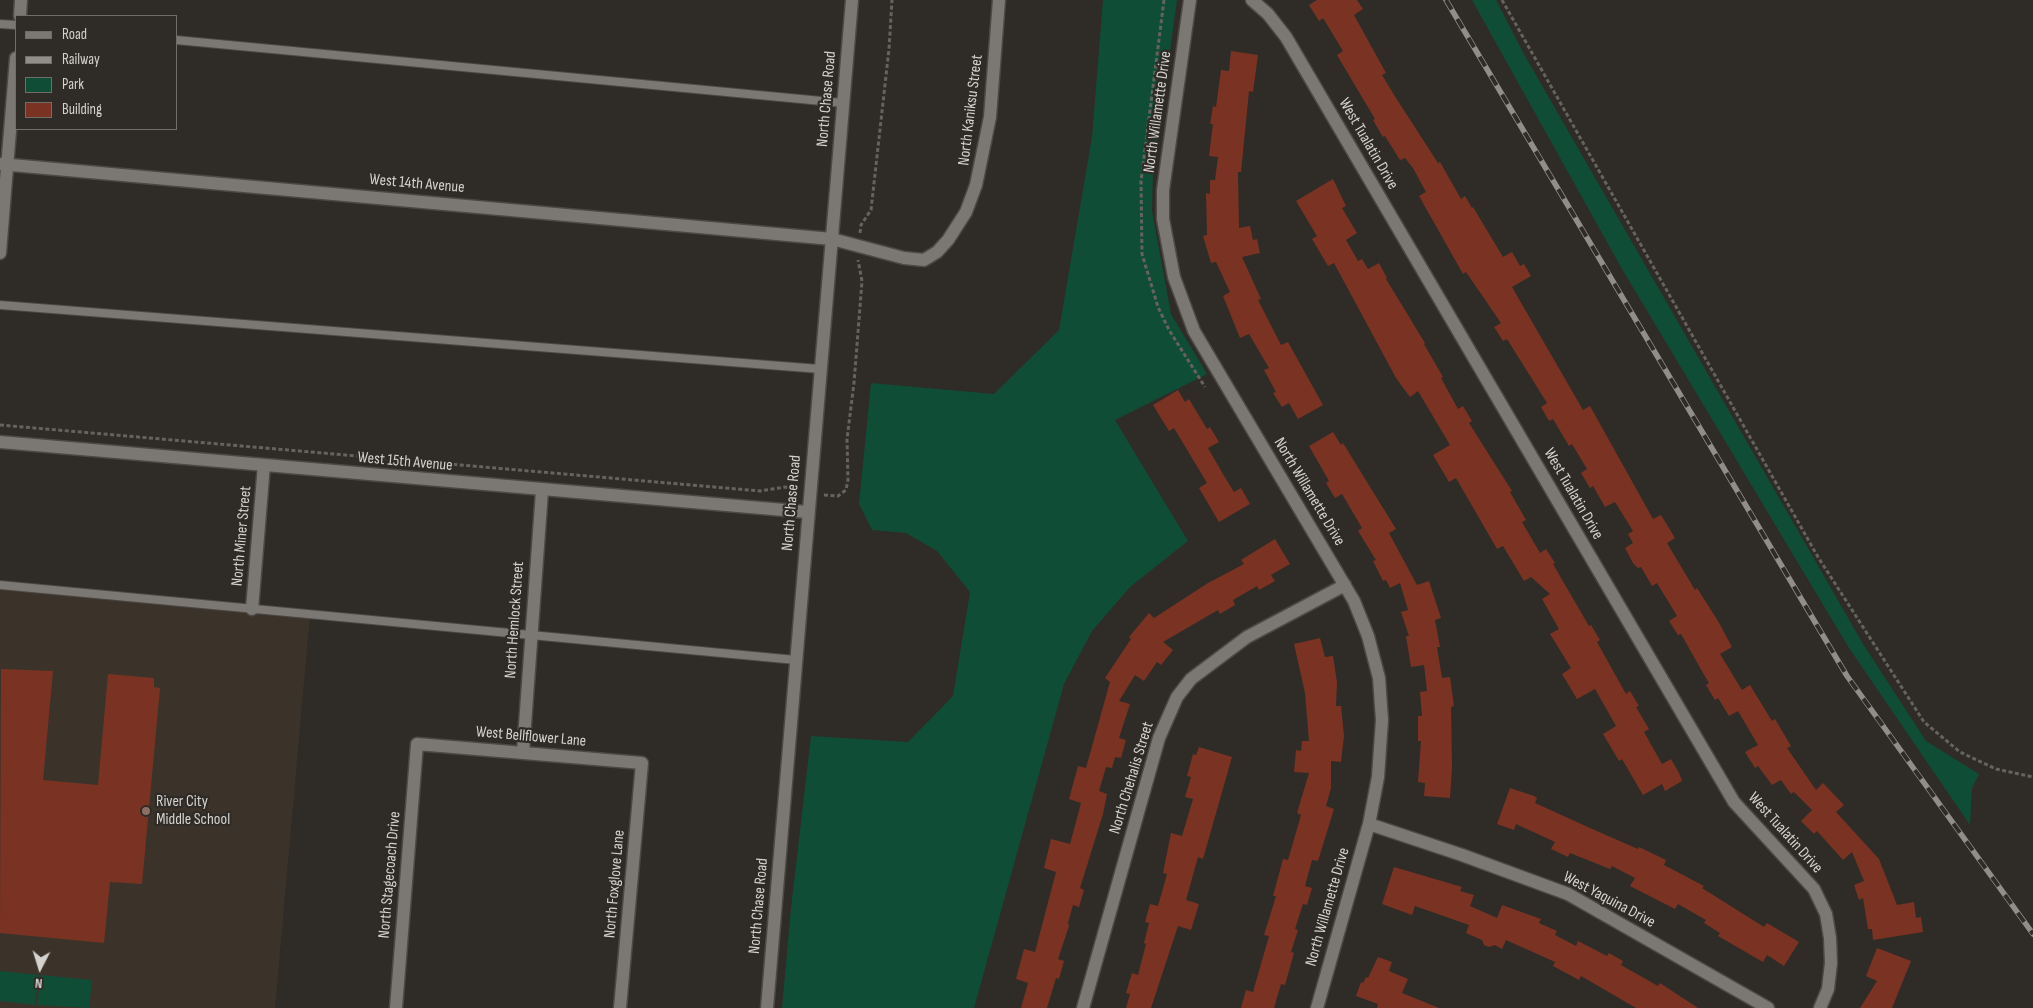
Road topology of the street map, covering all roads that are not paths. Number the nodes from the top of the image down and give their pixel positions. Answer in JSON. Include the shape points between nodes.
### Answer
{"nodes":[{"id":1,"x":21,"y":0,"type":"edge"},
{"id":2,"x":852,"y":0,"type":"edge"},
{"id":3,"x":999,"y":0,"type":"edge"},
{"id":4,"x":1190,"y":0,"type":"edge"},
{"id":5,"x":1252,"y":0,"type":"edge"},
{"id":6,"x":20,"y":15,"type":"edge"},
{"id":7,"x":0,"y":24,"type":"edge"},
{"id":8,"x":15,"y":25,"type":"edge"},
{"id":9,"x":178,"y":40,"type":"edge"},
{"id":10,"x":15,"y":67,"type":"edge"},
{"id":11,"x":843,"y":103,"type":"junction"},
{"id":12,"x":4,"y":164,"type":"edge"},
{"id":13,"x":832,"y":239,"type":"junction"},
{"id":14,"x":0,"y":253,"type":"edge"},
{"id":15,"x":0,"y":305,"type":"edge"},
{"id":16,"x":820,"y":369,"type":"junction"},
{"id":17,"x":0,"y":442,"type":"edge"},
{"id":18,"x":264,"y":465,"type":"junction"},
{"id":19,"x":542,"y":491,"type":"junction"},
{"id":20,"x":807,"y":512,"type":"junction"},
{"id":21,"x":0,"y":585,"type":"edge"},
{"id":22,"x":1346,"y":585,"type":"junction"},
{"id":23,"x":252,"y":609,"type":"junction"},
{"id":24,"x":530,"y":635,"type":"junction"},
{"id":25,"x":796,"y":660,"type":"junction"},
{"id":26,"x":417,"y":744,"type":"joint"},
{"id":27,"x":523,"y":752,"type":"junction"},
{"id":28,"x":642,"y":763,"type":"joint"},
{"id":29,"x":1368,"y":824,"type":"junction"},
{"id":30,"x":396,"y":1008,"type":"edge"},
{"id":31,"x":620,"y":1008,"type":"edge"},
{"id":32,"x":767,"y":1008,"type":"edge"},
{"id":33,"x":1083,"y":1008,"type":"edge"},
{"id":34,"x":1317,"y":1008,"type":"edge"},
{"id":35,"x":1768,"y":1008,"type":"edge"},
{"id":36,"x":1820,"y":1008,"type":"edge"}],
"edges":[{"from":1,"to":6,"type":"street"},
{"from":2,"to":11,"type":"street","name":"North Chase Road"},
{"from":3,"to":13,"type":"street","name":"North Kaniksu Street","via":[[990,117],[982,164],[966,212],[948,240],[930,257],[916,260]]},
{"from":4,"to":22,"type":"street","name":"North Willamette Drive","via":[[1163,190],[1163,219],[1174,277],[1194,331]]},
{"from":5,"to":36,"type":"street","name":"West Tualatin Drive","via":[[1268,14],[1291,45],[1734,802],[1814,889],[1826,914],[1830,938],[1828,989]]},
{"from":7,"to":8,"type":"lane"},
{"from":9,"to":11,"type":"lane"},
{"from":10,"to":12,"type":"street"},
{"from":11,"to":13,"type":"street","name":"North Chase Road"},
{"from":12,"to":13,"type":"street","name":"West 14th Avenue"},
{"from":12,"to":14,"type":"street"},
{"from":13,"to":16,"type":"street","name":"North Chase Road"},
{"from":15,"to":16,"type":"lane"},
{"from":16,"to":20,"type":"street","name":"North Chase Road"},
{"from":17,"to":18,"type":"street","name":"West 15th Avenue"},
{"from":18,"to":19,"type":"street","name":"West 15th Avenue"},
{"from":18,"to":23,"type":"street","name":"North Miner Street"},
{"from":19,"to":20,"type":"street","name":"West 15th Avenue"},
{"from":19,"to":24,"type":"street","name":"North Hemlock Street"},
{"from":20,"to":25,"type":"street","name":"North Chase Road"},
{"from":21,"to":23,"type":"lane"},
{"from":22,"to":29,"type":"street","name":"North Willamette Drive","via":[[1368,636],[1380,692],[1382,720],[1378,777]]},
{"from":22,"to":33,"type":"street","name":"North Chehalis Street","via":[[1246,638],[1191,679],[1178,697],[1158,738]]},
{"from":23,"to":24,"type":"lane"},
{"from":24,"to":25,"type":"lane"},
{"from":24,"to":27,"type":"street","name":"North Hemlock Street"},
{"from":25,"to":32,"type":"street","name":"North Chase Road"},
{"from":26,"to":27,"type":"street","name":"West Bellflower Lane"},
{"from":26,"to":30,"type":"street","name":"North Stagecoach Drive"},
{"from":27,"to":28,"type":"street","name":"West Bellflower Lane"},
{"from":28,"to":31,"type":"street","name":"North Foxglove Lane"},
{"from":29,"to":34,"type":"street","name":"North Willamette Drive"},
{"from":29,"to":35,"type":"street","name":"West Yaquina Drive","via":[[1462,854],[1568,894]]}]}
